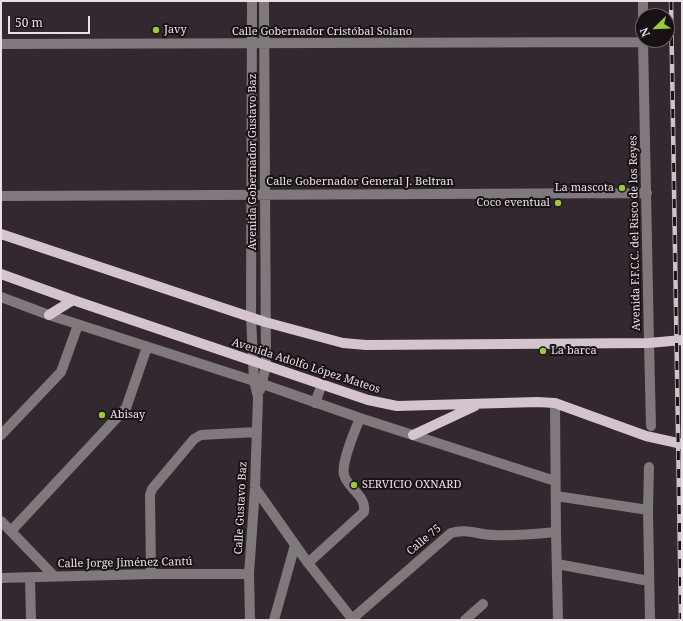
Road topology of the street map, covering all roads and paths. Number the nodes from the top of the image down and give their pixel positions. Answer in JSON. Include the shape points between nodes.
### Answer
{"nodes":[{"id":1,"x":252,"y":1,"type":"edge"},
{"id":2,"x":264,"y":1,"type":"edge"},
{"id":3,"x":635,"y":41,"type":"edge"},
{"id":4,"x":1,"y":44,"type":"edge"},
{"id":5,"x":252,"y":44,"type":"junction"},
{"id":6,"x":264,"y":44,"type":"junction"},
{"id":7,"x":643,"y":48,"type":"edge"},
{"id":8,"x":646,"y":193,"type":"junction"},
{"id":9,"x":252,"y":194,"type":"junction"},
{"id":10,"x":266,"y":194,"type":"junction"},
{"id":11,"x":1,"y":196,"type":"edge"},
{"id":12,"x":1,"y":234,"type":"edge"},
{"id":13,"x":1,"y":274,"type":"edge"},
{"id":14,"x":1,"y":297,"type":"edge"},
{"id":15,"x":73,"y":300,"type":"junction"},
{"id":16,"x":49,"y":315,"type":"junction"},
{"id":17,"x":252,"y":317,"type":"junction"},
{"id":18,"x":265,"y":322,"type":"junction"},
{"id":19,"x":78,"y":324,"type":"junction"},
{"id":20,"x":682,"y":340,"type":"edge"},
{"id":21,"x":649,"y":343,"type":"junction"},
{"id":22,"x":147,"y":347,"type":"junction"},
{"id":23,"x":253,"y":361,"type":"junction"},
{"id":24,"x":266,"y":366,"type":"junction"},
{"id":25,"x":258,"y":382,"type":"junction"},
{"id":26,"x":322,"y":384,"type":"junction"},
{"id":27,"x":315,"y":403,"type":"junction"},
{"id":28,"x":555,"y":403,"type":"junction"},
{"id":29,"x":479,"y":404,"type":"junction"},
{"id":30,"x":360,"y":418,"type":"junction"},
{"id":31,"x":651,"y":426,"type":"dead end"},
{"id":32,"x":256,"y":432,"type":"junction"},
{"id":33,"x":1,"y":435,"type":"edge"},
{"id":34,"x":413,"y":435,"type":"junction"},
{"id":35,"x":682,"y":444,"type":"edge"},
{"id":36,"x":649,"y":467,"type":"dead end"},
{"id":37,"x":555,"y":481,"type":"junction"},
{"id":38,"x":255,"y":488,"type":"junction"},
{"id":39,"x":556,"y":496,"type":"junction"},
{"id":40,"x":648,"y":510,"type":"junction"},
{"id":41,"x":1,"y":521,"type":"edge"},
{"id":42,"x":11,"y":532,"type":"junction"},
{"id":43,"x":556,"y":532,"type":"junction"},
{"id":44,"x":295,"y":545,"type":"junction"},
{"id":45,"x":308,"y":563,"type":"junction"},
{"id":46,"x":557,"y":564,"type":"junction"},
{"id":47,"x":151,"y":574,"type":"junction"},
{"id":48,"x":249,"y":574,"type":"junction"},
{"id":49,"x":54,"y":576,"type":"junction"},
{"id":50,"x":1,"y":578,"type":"edge"},
{"id":51,"x":30,"y":578,"type":"junction"},
{"id":52,"x":649,"y":581,"type":"junction"},
{"id":53,"x":483,"y":604,"type":"dead end"},
{"id":54,"x":353,"y":619,"type":"edge"},
{"id":55,"x":31,"y":620,"type":"edge"},
{"id":56,"x":250,"y":620,"type":"edge"},
{"id":57,"x":274,"y":620,"type":"edge"},
{"id":58,"x":465,"y":620,"type":"edge"},
{"id":59,"x":558,"y":620,"type":"edge"},
{"id":60,"x":650,"y":620,"type":"edge"}],
"edges":[{"from":1,"to":5,"type":"street","name":"Avenida Gobernador Gustavo Baz"},
{"from":2,"to":6,"type":"street","name":"Avenida Gobernador Gustavo Baz"},
{"from":3,"to":6,"type":"street","name":"Calle Gobernador Cristóbal Solano"},
{"from":4,"to":5,"type":"street","name":"Calle Gobernador Cristóbal Solano"},
{"from":5,"to":6,"type":"street","name":"Calle Gobernador Cristóbal Solano"},
{"from":5,"to":9,"type":"street","name":"Avenida Gobernador Gustavo Baz"},
{"from":6,"to":10,"type":"street","name":"Avenida Gobernador Gustavo Baz"},
{"from":7,"to":8,"type":"street","name":"Avenida F.F.C.C. del Risco de los Reyes"},
{"from":8,"to":10,"type":"street","name":"Calle Gobernador General J. Beltran"},
{"from":8,"to":21,"type":"street","name":"Avenida F.F.C.C. del Risco de los Reyes"},
{"from":9,"to":10,"type":"street","name":"Calle Gobernador General J. Beltran"},
{"from":9,"to":11,"type":"street","name":"Calle Gobernador General J. Beltran"},
{"from":9,"to":17,"type":"street","name":"Avenida Gobernador Gustavo Baz"},
{"from":10,"to":18,"type":"street","name":"Avenida Gobernador Gustavo Baz"},
{"from":12,"to":17,"type":"main road"},
{"from":13,"to":15,"type":"main road","name":"Avenida Adolfo López Mateos"},
{"from":14,"to":16,"type":"street"},
{"from":15,"to":16,"type":"main road"},
{"from":15,"to":23,"type":"main road","name":"Avenida Adolfo López Mateos"},
{"from":16,"to":19,"type":"street"},
{"from":17,"to":18,"type":"main road"},
{"from":17,"to":23,"type":"street","name":"Calle Gustavo Baz"},
{"from":18,"to":21,"type":"main road","via":[[343,343],[366,345]]},
{"from":18,"to":24,"type":"street","name":"Calle Gustavo Baz"},
{"from":19,"to":22,"type":"street"},
{"from":19,"to":33,"type":"street","via":[[61,372]]},
{"from":20,"to":21,"type":"main road"},
{"from":21,"to":31,"type":"street","name":"Avenida F.F.C.C. del Risco de los Reyes"},
{"from":22,"to":25,"type":"street"},
{"from":22,"to":42,"type":"street","via":[[126,408]]},
{"from":23,"to":24,"type":"main road","name":"Avenida Adolfo López Mateos"},
{"from":23,"to":25,"type":"street","name":"Calle Gustavo Baz"},
{"from":24,"to":25,"type":"street","name":"Calle Gustavo Baz"},
{"from":24,"to":26,"type":"main road","name":"Avenida Adolfo López Mateos"},
{"from":25,"to":27,"type":"street"},
{"from":25,"to":32,"type":"street","name":"Calle Gustavo Baz"},
{"from":26,"to":27,"type":"street"},
{"from":26,"to":29,"type":"main road","name":"Avenida Adolfo López Mateos","via":[[368,400],[396,406]]},
{"from":27,"to":30,"type":"street"},
{"from":28,"to":29,"type":"main road","name":"Avenida Adolfo López Mateos"},
{"from":28,"to":35,"type":"main road","name":"Avenida Adolfo López Mateos","via":[[646,436]]},
{"from":28,"to":37,"type":"street"},
{"from":29,"to":34,"type":"main road"},
{"from":30,"to":34,"type":"street"},
{"from":30,"to":45,"type":"street","via":[[344,463],[344,474],[348,484],[363,502],[364,512]]},
{"from":32,"to":38,"type":"street","name":"Calle Gustavo Baz"},
{"from":32,"to":47,"type":"street","via":[[202,435],[194,439],[152,489]]},
{"from":34,"to":37,"type":"street"},
{"from":36,"to":40,"type":"street"},
{"from":37,"to":39,"type":"street"},
{"from":38,"to":44,"type":"street"},
{"from":38,"to":48,"type":"street","name":"Calle Gustavo Baz"},
{"from":39,"to":40,"type":"street"},
{"from":39,"to":43,"type":"street"},
{"from":40,"to":52,"type":"street"},
{"from":41,"to":42,"type":"street"},
{"from":42,"to":49,"type":"street"},
{"from":43,"to":46,"type":"street"},
{"from":43,"to":54,"type":"street","name":"Calle 75","via":[[518,536],[492,536],[460,530],[451,533]]},
{"from":44,"to":45,"type":"street"},
{"from":44,"to":57,"type":"street"},
{"from":45,"to":54,"type":"street"},
{"from":46,"to":52,"type":"street"},
{"from":46,"to":59,"type":"street"},
{"from":47,"to":48,"type":"street","name":"Calle Jorge Jiménez Cantú"},
{"from":47,"to":49,"type":"street","name":"Calle Jorge Jiménez Cantú"},
{"from":48,"to":56,"type":"street","name":"Calle Gustavo Baz"},
{"from":49,"to":51,"type":"street","name":"Calle Jorge Jiménez Cantú"},
{"from":50,"to":51,"type":"street","name":"Calle Jorge Jiménez Cantú"},
{"from":51,"to":55,"type":"street"},
{"from":52,"to":60,"type":"street"},
{"from":53,"to":58,"type":"street"}]}
